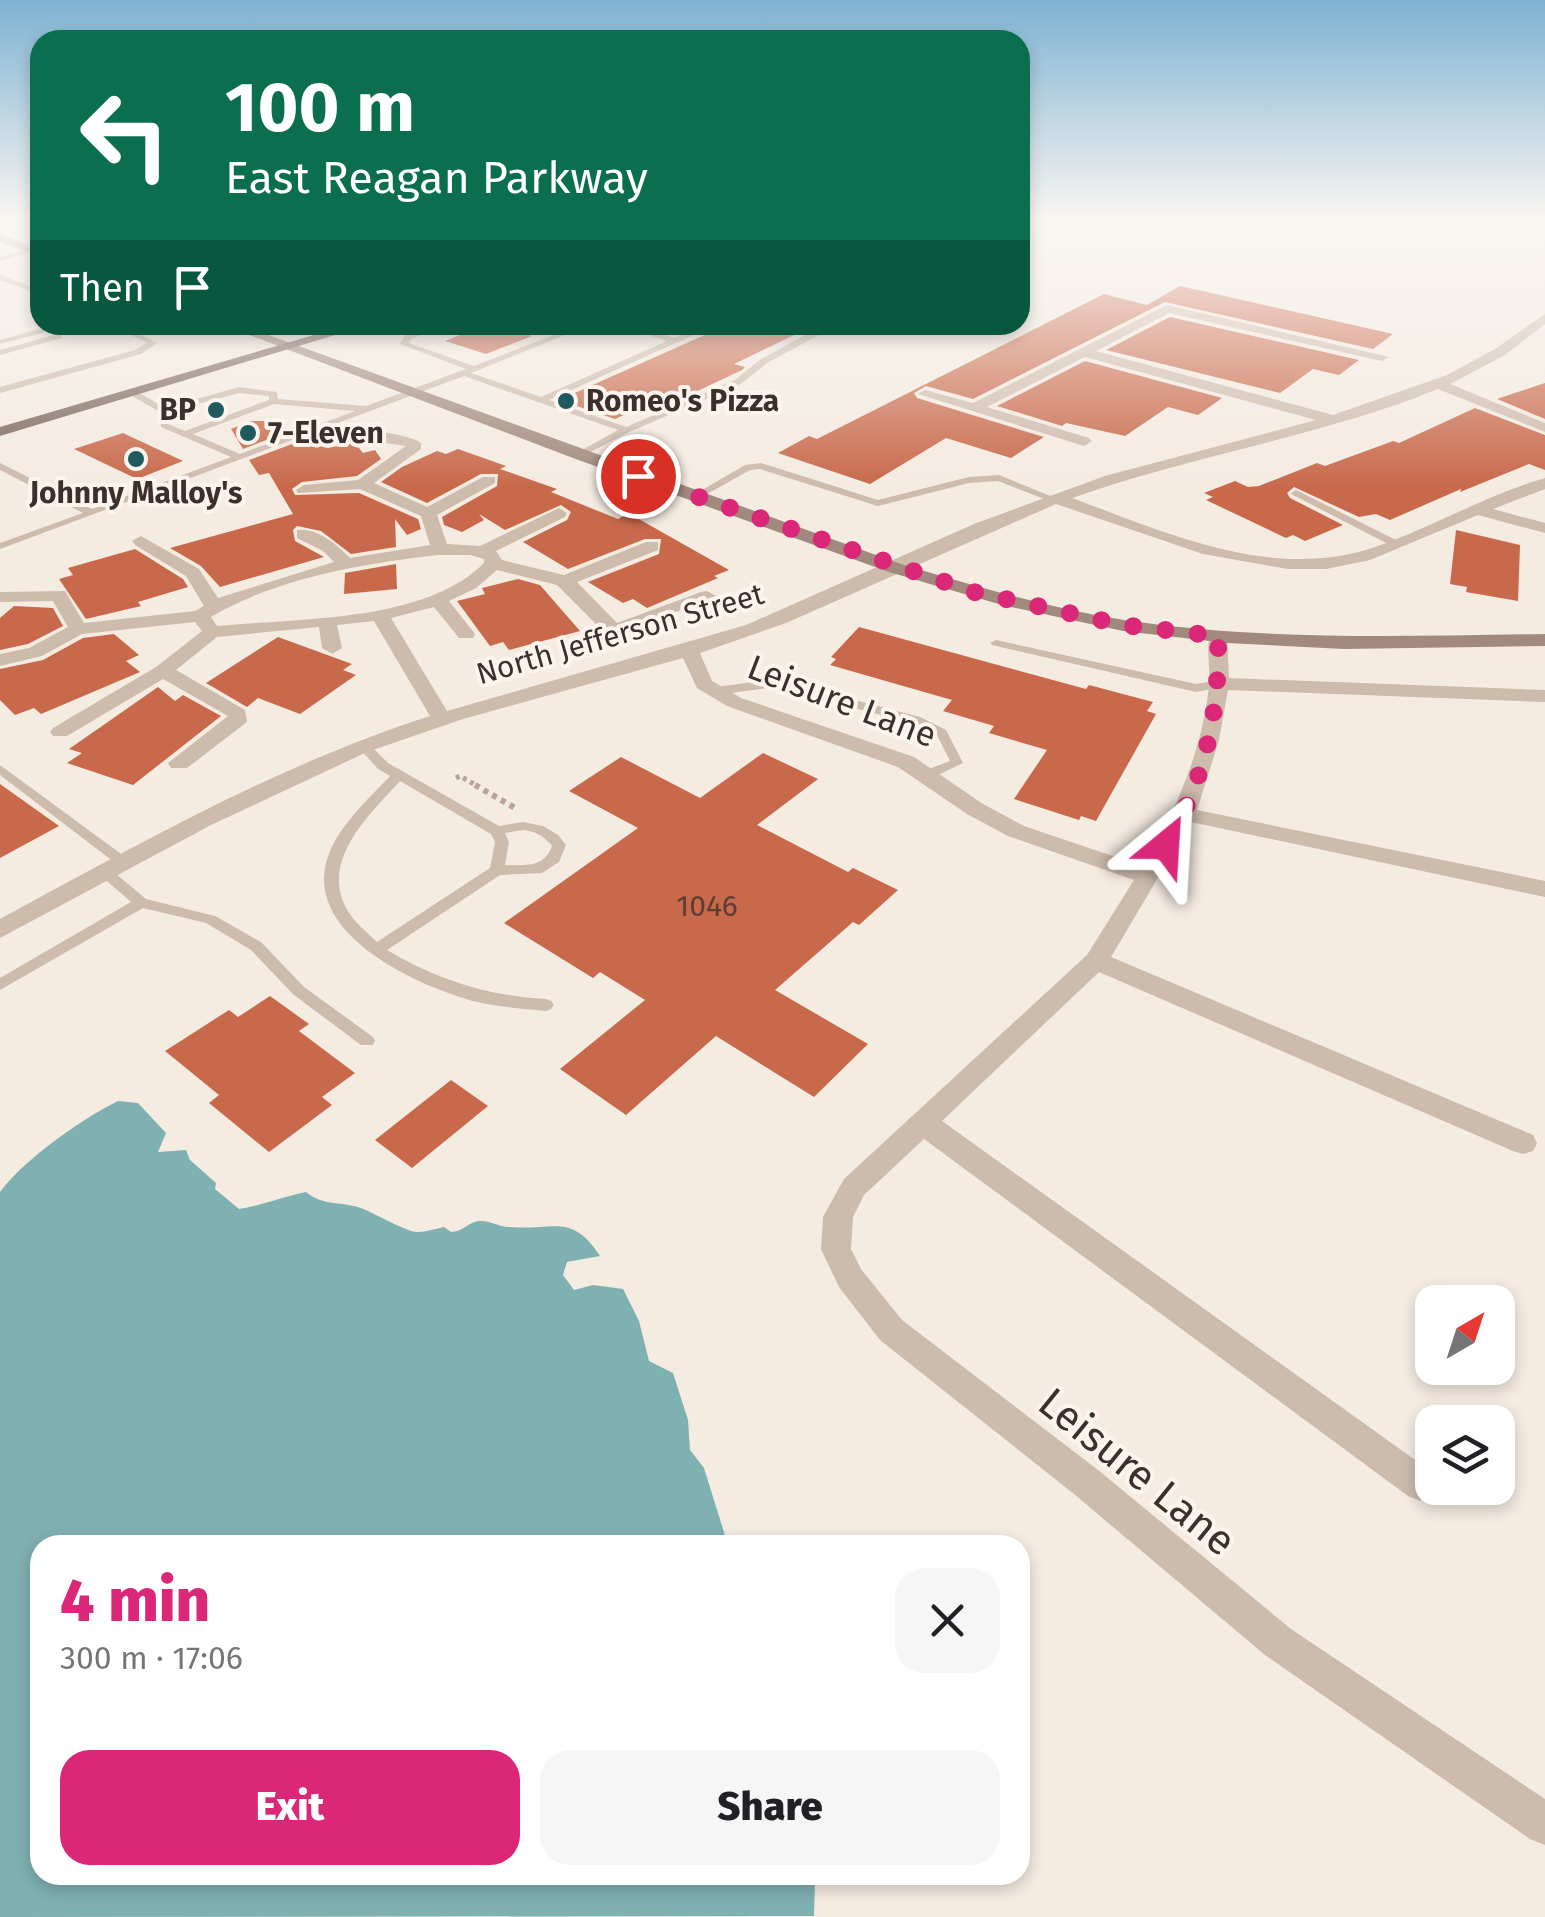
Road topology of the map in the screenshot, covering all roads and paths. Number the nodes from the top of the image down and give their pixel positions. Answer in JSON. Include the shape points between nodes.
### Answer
{"nodes":[{"id":1,"x":1166,"y":308,"type":"edge"},
{"id":2,"x":1169,"y":308,"type":"edge"},
{"id":3,"x":1545,"y":318,"type":"edge"},
{"id":4,"x":30,"y":334,"type":"edge"},
{"id":5,"x":58,"y":335,"type":"edge"},
{"id":6,"x":137,"y":335,"type":"edge"},
{"id":7,"x":257,"y":335,"type":"edge"},
{"id":8,"x":282,"y":335,"type":"edge"},
{"id":9,"x":328,"y":335,"type":"edge"},
{"id":10,"x":414,"y":335,"type":"edge"},
{"id":11,"x":561,"y":335,"type":"edge"},
{"id":12,"x":658,"y":335,"type":"edge"},
{"id":13,"x":688,"y":335,"type":"edge"},
{"id":14,"x":812,"y":335,"type":"edge"},
{"id":15,"x":268,"y":339,"type":"junction"},
{"id":16,"x":676,"y":341,"type":"junction"},
{"id":17,"x":0,"y":342,"type":"edge"},
{"id":18,"x":288,"y":347,"type":"junction"},
{"id":19,"x":1084,"y":352,"type":"junction"},
{"id":20,"x":0,"y":353,"type":"edge"},
{"id":21,"x":1382,"y":358,"type":"dead end"},
{"id":22,"x":469,"y":371,"type":"junction"},
{"id":23,"x":1440,"y":382,"type":"junction"},
{"id":24,"x":0,"y":390,"type":"edge"},
{"id":25,"x":133,"y":393,"type":"junction"},
{"id":26,"x":412,"y":393,"type":"junction"},
{"id":27,"x":925,"y":394,"type":"dead end"},
{"id":28,"x":540,"y":401,"type":"junction"},
{"id":29,"x":273,"y":402,"type":"junction"},
{"id":30,"x":974,"y":408,"type":"junction"},
{"id":31,"x":369,"y":409,"type":"junction"},
{"id":32,"x":164,"y":412,"type":"junction"},
{"id":33,"x":0,"y":416,"type":"edge"},
{"id":34,"x":1334,"y":420,"type":"junction"},
{"id":35,"x":1545,"y":428,"type":"edge"},
{"id":36,"x":626,"y":430,"type":"junction"},
{"id":37,"x":0,"y":432,"type":"edge"},
{"id":38,"x":184,"y":434,"type":"junction"},
{"id":39,"x":326,"y":440,"type":"dead end"},
{"id":40,"x":1084,"y":441,"type":"dead end"},
{"id":41,"x":578,"y":455,"type":"junction"},
{"id":42,"x":237,"y":456,"type":"junction"},
{"id":43,"x":0,"y":466,"type":"edge"},
{"id":44,"x":489,"y":480,"type":"dead end"},
{"id":45,"x":1545,"y":483,"type":"edge"},
{"id":46,"x":362,"y":484,"type":"junction"},
{"id":47,"x":304,"y":490,"type":"dead end"},
{"id":48,"x":1296,"y":494,"type":"dead end"},
{"id":49,"x":697,"y":496,"type":"junction"},
{"id":50,"x":1057,"y":500,"type":"junction"},
{"id":51,"x":1477,"y":510,"type":"junction"},
{"id":52,"x":91,"y":513,"type":"junction"},
{"id":53,"x":428,"y":513,"type":"junction"},
{"id":54,"x":559,"y":513,"type":"dead end"},
{"id":55,"x":1545,"y":528,"type":"edge"},
{"id":56,"x":304,"y":534,"type":"dead end"},
{"id":57,"x":141,"y":541,"type":"dead end"},
{"id":58,"x":1396,"y":544,"type":"junction"},
{"id":59,"x":0,"y":546,"type":"edge"},
{"id":60,"x":652,"y":546,"type":"dead end"},
{"id":61,"x":438,"y":547,"type":"junction"},
{"id":62,"x":490,"y":557,"type":"junction"},
{"id":63,"x":347,"y":566,"type":"junction"},
{"id":64,"x":894,"y":568,"type":"junction"},
{"id":65,"x":567,"y":580,"type":"junction"},
{"id":66,"x":707,"y":596,"type":"dead end"},
{"id":67,"x":0,"y":597,"type":"edge"},
{"id":68,"x":438,"y":600,"type":"junction"},
{"id":69,"x":380,"y":615,"type":"junction"},
{"id":70,"x":208,"y":618,"type":"junction"},
{"id":71,"x":327,"y":620,"type":"junction"},
{"id":72,"x":78,"y":629,"type":"junction"},
{"id":73,"x":466,"y":634,"type":"dead end"},
{"id":74,"x":1218,"y":636,"type":"junction"},
{"id":75,"x":1545,"y":640,"type":"edge"},
{"id":76,"x":996,"y":642,"type":"dead end"},
{"id":77,"x":332,"y":648,"type":"dead end"},
{"id":78,"x":689,"y":650,"type":"junction"},
{"id":79,"x":0,"y":660,"type":"edge"},
{"id":80,"x":164,"y":670,"type":"junction"},
{"id":81,"x":1219,"y":684,"type":"junction"},
{"id":82,"x":716,"y":691,"type":"junction"},
{"id":83,"x":1545,"y":696,"type":"edge"},
{"id":84,"x":442,"y":719,"type":"junction"},
{"id":85,"x":60,"y":732,"type":"dead end"},
{"id":86,"x":365,"y":747,"type":"junction"},
{"id":87,"x":179,"y":763,"type":"dead end"},
{"id":88,"x":0,"y":769,"type":"edge"},
{"id":89,"x":398,"y":774,"type":"junction"},
{"id":90,"x":931,"y":774,"type":"junction"},
{"id":91,"x":1185,"y":814,"type":"junction"},
{"id":92,"x":497,"y":832,"type":"junction"},
{"id":93,"x":114,"y":867,"type":"junction"},
{"id":94,"x":497,"y":870,"type":"junction"},
{"id":95,"x":1148,"y":876,"type":"junction"},
{"id":96,"x":1545,"y":889,"type":"edge"},
{"id":97,"x":141,"y":903,"type":"junction"},
{"id":98,"x":0,"y":930,"type":"edge"},
{"id":99,"x":376,"y":950,"type":"junction"},
{"id":100,"x":1096,"y":962,"type":"junction"},
{"id":101,"x":0,"y":985,"type":"edge"},
{"id":102,"x":546,"y":1004,"type":"dead end"},
{"id":103,"x":367,"y":1041,"type":"dead end"},
{"id":104,"x":922,"y":1121,"type":"junction"},
{"id":105,"x":1523,"y":1143,"type":"dead end"},
{"id":106,"x":1415,"y":1480,"type":"edge"},
{"id":107,"x":1545,"y":1824,"type":"edge"}],
"edges":[{"from":1,"to":19,"type":"street"},
{"from":2,"to":21,"type":"street"},
{"from":3,"to":23,"type":"street","name":"North Jefferson Street"},
{"from":4,"to":17,"type":"lane"},
{"from":5,"to":20,"type":"lane"},
{"from":6,"to":24,"type":"lane","via":[[153,343]]},
{"from":7,"to":15,"type":"street"},
{"from":8,"to":15,"type":"main road"},
{"from":9,"to":18,"type":"main road"},
{"from":10,"to":22,"type":"lane","via":[[404,344]]},
{"from":11,"to":22,"type":"lane"},
{"from":12,"to":16,"type":"lane"},
{"from":13,"to":16,"type":"lane"},
{"from":14,"to":36,"type":"lane","via":[[738,382]]},
{"from":15,"to":18,"type":"street"},
{"from":15,"to":33,"type":"main road"},
{"from":16,"to":28,"type":"lane"},
{"from":18,"to":25,"type":"main road"},
{"from":18,"to":26,"type":"street"},
{"from":19,"to":30,"type":"street"},
{"from":19,"to":34,"type":"street"},
{"from":22,"to":26,"type":"lane"},
{"from":22,"to":28,"type":"lane"},
{"from":23,"to":34,"type":"street","name":"North Jefferson Street"},
{"from":23,"to":35,"type":"street"},
{"from":25,"to":32,"type":"lane"},
{"from":25,"to":37,"type":"main road"},
{"from":26,"to":31,"type":"lane"},
{"from":26,"to":41,"type":"street"},
{"from":27,"to":30,"type":"street"},
{"from":28,"to":36,"type":"lane"},
{"from":29,"to":31,"type":"lane"},
{"from":29,"to":32,"type":"lane","via":[[274,394],[251,388]]},
{"from":29,"to":38,"type":"lane"},
{"from":30,"to":40,"type":"street"},
{"from":31,"to":42,"type":"lane"},
{"from":32,"to":38,"type":"lane","via":[[164,425]]},
{"from":34,"to":50,"type":"street","name":"North Jefferson Street","via":[[1188,456]]},
{"from":36,"to":41,"type":"lane"},
{"from":38,"to":42,"type":"lane"},
{"from":39,"to":46,"type":"street","via":[[379,436],[416,446]]},
{"from":41,"to":49,"type":"street"},
{"from":42,"to":52,"type":"lane"},
{"from":43,"to":52,"type":"lane"},
{"from":44,"to":53,"type":"street"},
{"from":45,"to":51,"type":"street"},
{"from":46,"to":47,"type":"street"},
{"from":46,"to":53,"type":"street"},
{"from":48,"to":58,"type":"lane"},
{"from":49,"to":50,"type":"lane","via":[[760,466],[878,504],[999,478]]},
{"from":49,"to":64,"type":"street"},
{"from":50,"to":58,"type":"street","via":[[1204,547],[1288,563],[1361,557]]},
{"from":50,"to":64,"type":"street","name":"North Jefferson Street"},
{"from":51,"to":55,"type":"street"},
{"from":51,"to":58,"type":"street"},
{"from":52,"to":59,"type":"lane"},
{"from":53,"to":61,"type":"street"},
{"from":54,"to":62,"type":"street"},
{"from":56,"to":63,"type":"street"},
{"from":57,"to":70,"type":"street","via":[[193,573]]},
{"from":60,"to":65,"type":"street"},
{"from":61,"to":62,"type":"street"},
{"from":61,"to":63,"type":"street"},
{"from":62,"to":65,"type":"street"},
{"from":62,"to":68,"type":"street","via":[[463,588]]},
{"from":63,"to":70,"type":"street"},
{"from":64,"to":74,"type":"street","via":[[1061,614]]},
{"from":64,"to":78,"type":"street","name":"North Jefferson Street"},
{"from":65,"to":66,"type":"street","via":[[614,631]]},
{"from":67,"to":72,"type":"street","via":[[58,596]]},
{"from":68,"to":69,"type":"street"},
{"from":68,"to":73,"type":"street"},
{"from":69,"to":71,"type":"street"},
{"from":69,"to":84,"type":"street"},
{"from":70,"to":71,"type":"street"},
{"from":70,"to":72,"type":"street"},
{"from":70,"to":80,"type":"street"},
{"from":71,"to":77,"type":"street"},
{"from":72,"to":79,"type":"street","via":[[35,652]]},
{"from":74,"to":75,"type":"street","via":[[1344,643]]},
{"from":74,"to":81,"type":"street","name":"Leisure Lane"},
{"from":76,"to":81,"type":"lane","via":[[1196,688]]},
{"from":78,"to":82,"type":"street","name":"Leisure Lane","via":[[704,684]]},
{"from":78,"to":84,"type":"street","name":"North Jefferson Street"},
{"from":80,"to":85,"type":"street"},
{"from":80,"to":87,"type":"street","via":[[238,714],[237,722]]},
{"from":81,"to":83,"type":"street"},
{"from":81,"to":91,"type":"street","name":"Leisure Lane","via":[[1210,740]]},
{"from":82,"to":90,"type":"street","name":"Leisure Lane"},
{"from":82,"to":90,"type":"lane","via":[[774,683],[916,720],[942,733],[957,762]]},
{"from":84,"to":86,"type":"street","name":"North Jefferson Street"},
{"from":86,"to":89,"type":"lane"},
{"from":86,"to":93,"type":"street","name":"North Jefferson Street","via":[[257,792]]},
{"from":88,"to":93,"type":"lane"},
{"from":89,"to":92,"type":"lane"},
{"from":89,"to":99,"type":"lane","via":[[341,840],[329,872],[342,914]]},
{"from":90,"to":95,"type":"street","name":"Leisure Lane","via":[[975,809],[1041,843]]},
{"from":91,"to":95,"type":"street","name":"Leisure Lane"},
{"from":91,"to":96,"type":"street"},
{"from":92,"to":94,"type":"lane"},
{"from":92,"to":94,"type":"lane","via":[[537,826],[558,845],[554,859],[537,870]]},
{"from":93,"to":97,"type":"lane"},
{"from":93,"to":98,"type":"street","name":"North Jefferson Street"},
{"from":94,"to":99,"type":"lane"},
{"from":95,"to":100,"type":"street","name":"Leisure Lane"},
{"from":97,"to":101,"type":"lane"},
{"from":97,"to":103,"type":"lane","via":[[210,919],[256,946],[299,990]]},
{"from":99,"to":102,"type":"lane","via":[[464,993],[502,1004]]},
{"from":100,"to":104,"type":"street","name":"Leisure Lane"},
{"from":100,"to":105,"type":"street"},
{"from":104,"to":106,"type":"street"},
{"from":104,"to":107,"type":"street","name":"Leisure Lane","via":[[854,1187],[838,1217],[836,1248],[850,1278],[891,1330],[1278,1642]]}]}
